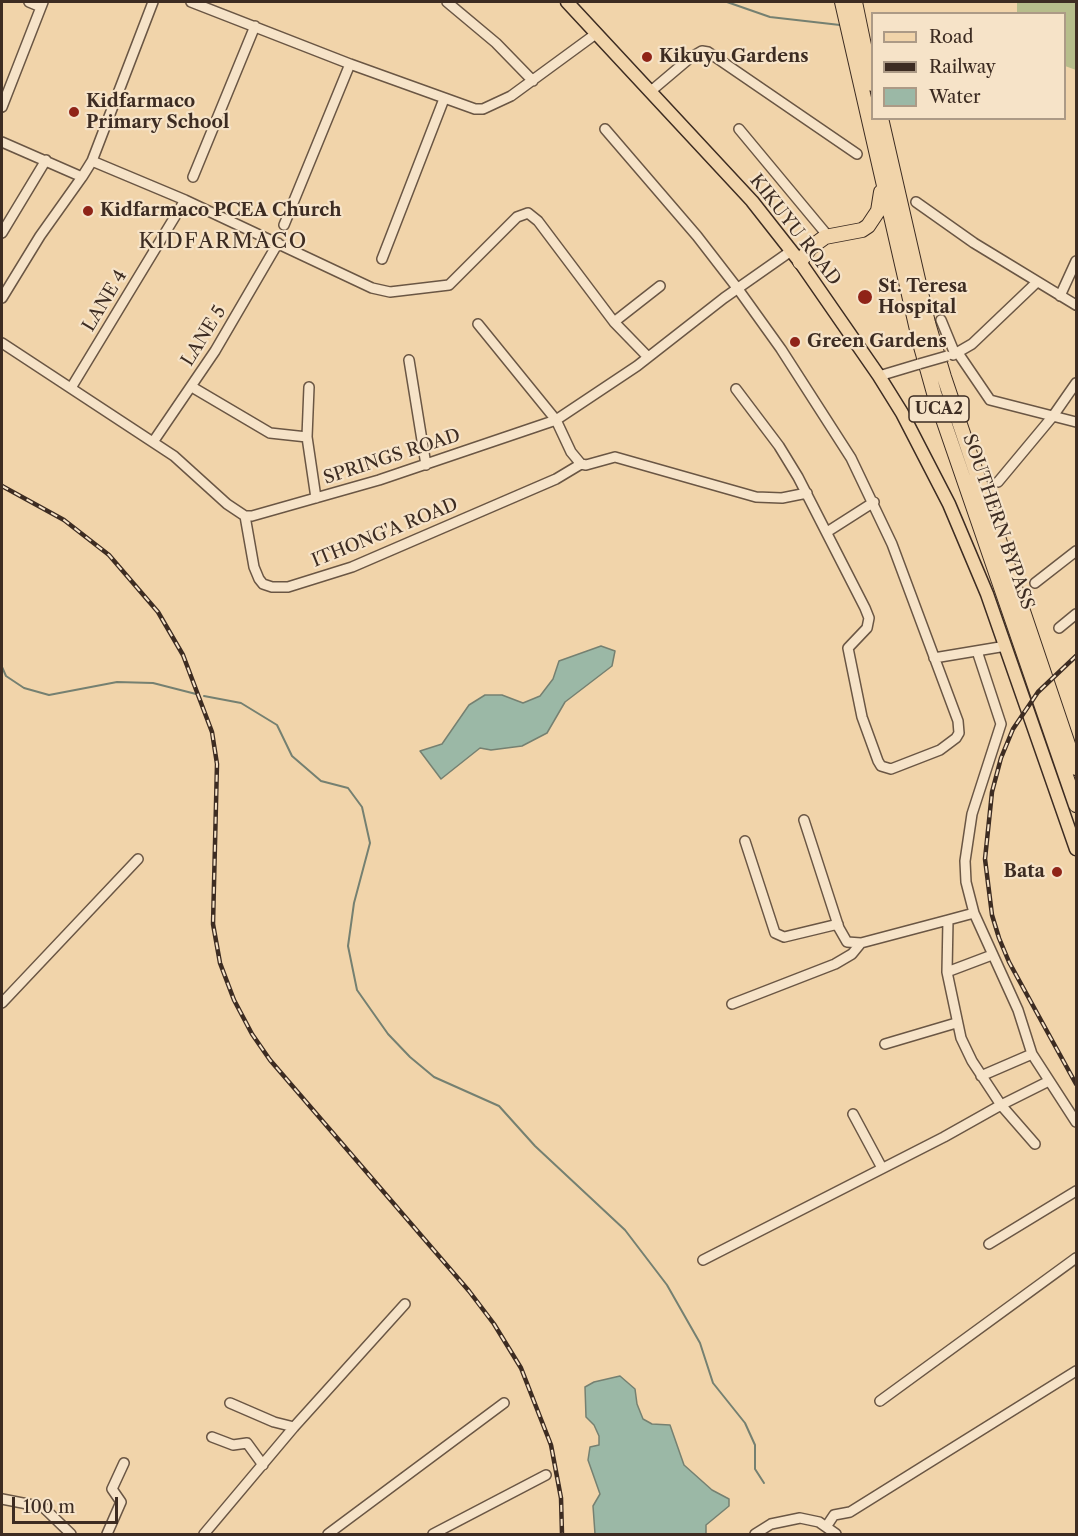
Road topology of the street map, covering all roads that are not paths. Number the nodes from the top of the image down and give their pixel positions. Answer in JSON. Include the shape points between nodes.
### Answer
{"nodes":[{"id":1,"x":29,"y":2,"type":"edge"},
{"id":2,"x":153,"y":2,"type":"edge"},
{"id":3,"x":191,"y":2,"type":"edge"},
{"id":4,"x":447,"y":2,"type":"edge"},
{"id":5,"x":567,"y":2,"type":"edge"},
{"id":6,"x":842,"y":2,"type":"edge"},
{"id":7,"x":855,"y":2,"type":"edge"},
{"id":8,"x":42,"y":4,"type":"edge"},
{"id":9,"x":255,"y":26,"type":"junction"},
{"id":10,"x":597,"y":33,"type":"junction"},
{"id":11,"x":350,"y":64,"type":"junction"},
{"id":12,"x":871,"y":75,"type":"edge"},
{"id":13,"x":533,"y":81,"type":"junction"},
{"id":14,"x":651,"y":92,"type":"junction"},
{"id":15,"x":444,"y":99,"type":"junction"},
{"id":16,"x":3,"y":102,"type":"edge"},
{"id":17,"x":880,"y":120,"type":"edge"},
{"id":18,"x":605,"y":129,"type":"dead end"},
{"id":19,"x":739,"y":129,"type":"dead end"},
{"id":20,"x":2,"y":142,"type":"edge"},
{"id":21,"x":857,"y":154,"type":"dead end"},
{"id":22,"x":46,"y":160,"type":"junction"},
{"id":23,"x":92,"y":161,"type":"junction"},
{"id":24,"x":82,"y":177,"type":"junction"},
{"id":25,"x":193,"y":177,"type":"dead end"},
{"id":26,"x":883,"y":184,"type":"junction"},
{"id":27,"x":185,"y":200,"type":"junction"},
{"id":28,"x":916,"y":202,"type":"dead end"},
{"id":29,"x":285,"y":225,"type":"dead end"},
{"id":30,"x":2,"y":233,"type":"edge"},
{"id":31,"x":828,"y":236,"type":"junction"},
{"id":32,"x":278,"y":243,"type":"junction"},
{"id":33,"x":791,"y":251,"type":"junction"},
{"id":34,"x":382,"y":259,"type":"dead end"},
{"id":35,"x":1077,"y":261,"type":"edge"},
{"id":36,"x":800,"y":262,"type":"junction"},
{"id":37,"x":1037,"y":282,"type":"junction"},
{"id":38,"x":660,"y":286,"type":"dead end"},
{"id":39,"x":738,"y":289,"type":"junction"},
{"id":40,"x":1060,"y":296,"type":"junction"},
{"id":41,"x":2,"y":298,"type":"edge"},
{"id":42,"x":1077,"y":305,"type":"edge"},
{"id":43,"x":941,"y":320,"type":"dead end"},
{"id":44,"x":614,"y":322,"type":"junction"},
{"id":45,"x":478,"y":324,"type":"dead end"},
{"id":46,"x":2,"y":343,"type":"edge"},
{"id":47,"x":953,"y":355,"type":"junction"},
{"id":48,"x":648,"y":357,"type":"junction"},
{"id":49,"x":409,"y":360,"type":"dead end"},
{"id":50,"x":879,"y":376,"type":"junction"},
{"id":51,"x":1077,"y":383,"type":"edge"},
{"id":52,"x":192,"y":387,"type":"junction"},
{"id":53,"x":309,"y":387,"type":"dead end"},
{"id":54,"x":71,"y":388,"type":"junction"},
{"id":55,"x":736,"y":389,"type":"dead end"},
{"id":56,"x":1053,"y":416,"type":"junction"},
{"id":57,"x":556,"y":420,"type":"junction"},
{"id":58,"x":1077,"y":422,"type":"edge"},
{"id":59,"x":307,"y":437,"type":"junction"},
{"id":60,"x":153,"y":442,"type":"junction"},
{"id":61,"x":581,"y":464,"type":"junction"},
{"id":62,"x":426,"y":465,"type":"junction"},
{"id":63,"x":998,"y":482,"type":"dead end"},
{"id":64,"x":807,"y":493,"type":"junction"},
{"id":65,"x":316,"y":498,"type":"junction"},
{"id":66,"x":874,"y":502,"type":"junction"},
{"id":67,"x":245,"y":516,"type":"junction"},
{"id":68,"x":827,"y":532,"type":"junction"},
{"id":69,"x":1077,"y":551,"type":"edge"},
{"id":70,"x":1035,"y":583,"type":"dead end"},
{"id":71,"x":1077,"y":614,"type":"edge"},
{"id":72,"x":1059,"y":628,"type":"dead end"},
{"id":73,"x":1006,"y":646,"type":"junction"},
{"id":74,"x":977,"y":651,"type":"junction"},
{"id":75,"x":934,"y":658,"type":"junction"},
{"id":76,"x":1077,"y":768,"type":"edge"},
{"id":77,"x":1077,"y":805,"type":"edge"},
{"id":78,"x":804,"y":820,"type":"dead end"},
{"id":79,"x":745,"y":842,"type":"dead end"},
{"id":80,"x":1077,"y":849,"type":"edge"},
{"id":81,"x":138,"y":859,"type":"dead end"},
{"id":82,"x":974,"y":913,"type":"junction"},
{"id":83,"x":948,"y":920,"type":"junction"},
{"id":84,"x":838,"y":924,"type":"junction"},
{"id":85,"x":861,"y":944,"type":"junction"},
{"id":86,"x":992,"y":955,"type":"junction"},
{"id":87,"x":947,"y":972,"type":"junction"},
{"id":88,"x":2,"y":1004,"type":"edge"},
{"id":89,"x":732,"y":1004,"type":"dead end"},
{"id":90,"x":956,"y":1023,"type":"junction"},
{"id":91,"x":885,"y":1044,"type":"dead end"},
{"id":92,"x":1032,"y":1054,"type":"junction"},
{"id":93,"x":981,"y":1076,"type":"junction"},
{"id":94,"x":1048,"y":1081,"type":"junction"},
{"id":95,"x":1001,"y":1105,"type":"junction"},
{"id":96,"x":852,"y":1114,"type":"dead end"},
{"id":97,"x":1077,"y":1122,"type":"edge"},
{"id":98,"x":1035,"y":1144,"type":"dead end"},
{"id":99,"x":882,"y":1168,"type":"junction"},
{"id":100,"x":1077,"y":1191,"type":"edge"},
{"id":101,"x":989,"y":1244,"type":"dead end"},
{"id":102,"x":1077,"y":1258,"type":"edge"},
{"id":103,"x":703,"y":1260,"type":"dead end"},
{"id":104,"x":405,"y":1304,"type":"dead end"},
{"id":105,"x":1077,"y":1371,"type":"edge"},
{"id":106,"x":880,"y":1401,"type":"dead end"},
{"id":107,"x":230,"y":1403,"type":"dead end"},
{"id":108,"x":504,"y":1403,"type":"dead end"},
{"id":109,"x":294,"y":1427,"type":"junction"},
{"id":110,"x":212,"y":1437,"type":"dead end"},
{"id":111,"x":124,"y":1463,"type":"dead end"},
{"id":112,"x":263,"y":1465,"type":"junction"},
{"id":113,"x":546,"y":1475,"type":"dead end"},
{"id":114,"x":2,"y":1498,"type":"edge"},
{"id":115,"x":826,"y":1527,"type":"junction"},
{"id":116,"x":71,"y":1534,"type":"edge"},
{"id":117,"x":107,"y":1534,"type":"edge"},
{"id":118,"x":204,"y":1534,"type":"edge"},
{"id":119,"x":328,"y":1534,"type":"edge"},
{"id":120,"x":432,"y":1534,"type":"edge"},
{"id":121,"x":755,"y":1534,"type":"edge"},
{"id":122,"x":836,"y":1534,"type":"edge"}],
"edges":[{"from":1,"to":8,"type":"street"},
{"from":2,"to":23,"type":"street"},
{"from":3,"to":9,"type":"street"},
{"from":4,"to":13,"type":"street"},
{"from":5,"to":10,"type":"main road","name":"KIKUYU ROAD"},
{"from":6,"to":26,"type":"highway","name":"SOUTHERN BYPASS","number":"UCA2"},
{"from":7,"to":12,"type":"highway"},
{"from":8,"to":16,"type":"street"},
{"from":9,"to":11,"type":"street"},
{"from":9,"to":25,"type":"street"},
{"from":10,"to":13,"type":"street"},
{"from":10,"to":14,"type":"main road","name":"KIKUYU ROAD"},
{"from":11,"to":15,"type":"street"},
{"from":11,"to":29,"type":"street"},
{"from":13,"to":15,"type":"street","via":[[483,109]]},
{"from":14,"to":21,"type":"street","via":[[690,58],[708,52]]},
{"from":14,"to":33,"type":"main road","name":"KIKUYU ROAD","via":[[744,192]]},
{"from":15,"to":34,"type":"street"},
{"from":17,"to":76,"type":"highway","name":"SOUTHERN BYPASS","number":"UCA2","via":[[944,377]]},
{"from":18,"to":39,"type":"street"},
{"from":19,"to":31,"type":"street"},
{"from":20,"to":22,"type":"street"},
{"from":22,"to":24,"type":"street"},
{"from":22,"to":30,"type":"street"},
{"from":23,"to":24,"type":"street"},
{"from":23,"to":27,"type":"street"},
{"from":24,"to":41,"type":"street"},
{"from":26,"to":31,"type":"highway","via":[[878,211],[868,226]]},
{"from":26,"to":77,"type":"highway","name":"SOUTHERN BYPASS","number":"UCA2","via":[[934,393]]},
{"from":27,"to":32,"type":"street"},
{"from":27,"to":54,"type":"street","name":"LANE 4"},
{"from":28,"to":37,"type":"street"},
{"from":31,"to":36,"type":"highway","via":[[810,248]]},
{"from":32,"to":44,"type":"street","via":[[380,290],[441,287],[456,281],[518,218],[528,213]]},
{"from":32,"to":52,"type":"street","name":"LANE 5"},
{"from":33,"to":36,"type":"main road","name":"KIKUYU ROAD"},
{"from":33,"to":39,"type":"street","name":"SPRINGS ROAD"},
{"from":35,"to":40,"type":"street"},
{"from":36,"to":50,"type":"main road","name":"KIKUYU ROAD"},
{"from":37,"to":40,"type":"street"},
{"from":37,"to":47,"type":"street","via":[[972,344]]},
{"from":38,"to":44,"type":"street"},
{"from":39,"to":48,"type":"street","name":"SPRINGS ROAD"},
{"from":39,"to":66,"type":"street","via":[[837,435]]},
{"from":40,"to":42,"type":"street"},
{"from":43,"to":47,"type":"street"},
{"from":44,"to":48,"type":"street"},
{"from":45,"to":57,"type":"street"},
{"from":46,"to":54,"type":"street"},
{"from":47,"to":50,"type":"street","bridge":true},
{"from":47,"to":56,"type":"street","via":[[990,400]]},
{"from":48,"to":57,"type":"street","name":"SPRINGS ROAD"},
{"from":49,"to":62,"type":"street"},
{"from":50,"to":73,"type":"main road","name":"KIKUYU ROAD","via":[[955,517]]},
{"from":51,"to":56,"type":"street"},
{"from":52,"to":59,"type":"street","via":[[270,433]]},
{"from":52,"to":60,"type":"street","name":"LANE 5"},
{"from":53,"to":59,"type":"street"},
{"from":54,"to":60,"type":"street"},
{"from":55,"to":64,"type":"street","via":[[779,446]]},
{"from":56,"to":58,"type":"street"},
{"from":56,"to":63,"type":"street"},
{"from":57,"to":61,"type":"street"},
{"from":57,"to":62,"type":"street","name":"SPRINGS ROAD"},
{"from":59,"to":65,"type":"street"},
{"from":60,"to":67,"type":"street"},
{"from":61,"to":64,"type":"street","via":[[615,457],[756,496],[782,498]]},
{"from":61,"to":67,"type":"street","name":"ITHONG'A ROAD","via":[[556,479],[352,567],[288,587],[272,587],[259,579]]},
{"from":62,"to":65,"type":"street","name":"SPRINGS ROAD"},
{"from":64,"to":68,"type":"street"},
{"from":65,"to":67,"type":"street","name":"SPRINGS ROAD"},
{"from":66,"to":68,"type":"street"},
{"from":66,"to":75,"type":"street"},
{"from":68,"to":75,"type":"street","via":[[869,618],[867,628],[848,648],[862,717],[881,766],[891,769],[940,750],[959,733]]},
{"from":69,"to":70,"type":"street"},
{"from":71,"to":72,"type":"street"},
{"from":73,"to":74,"type":"street"},
{"from":73,"to":80,"type":"main road","name":"KIKUYU ROAD"},
{"from":74,"to":75,"type":"street"},
{"from":74,"to":82,"type":"street","via":[[1001,724],[967,837],[965,873]]},
{"from":78,"to":84,"type":"street"},
{"from":79,"to":84,"type":"street","via":[[775,933],[784,937]]},
{"from":81,"to":88,"type":"street"},
{"from":82,"to":83,"type":"street"},
{"from":82,"to":86,"type":"street"},
{"from":83,"to":85,"type":"street"},
{"from":83,"to":87,"type":"street"},
{"from":84,"to":85,"type":"street","via":[[847,942]]},
{"from":85,"to":89,"type":"street","via":[[835,964]]},
{"from":86,"to":87,"type":"street"},
{"from":86,"to":92,"type":"street","via":[[1018,1010]]},
{"from":87,"to":90,"type":"street"},
{"from":90,"to":91,"type":"street"},
{"from":90,"to":93,"type":"street"},
{"from":92,"to":93,"type":"street"},
{"from":92,"to":94,"type":"street"},
{"from":93,"to":95,"type":"street"},
{"from":94,"to":95,"type":"street"},
{"from":94,"to":97,"type":"street"},
{"from":95,"to":98,"type":"street"},
{"from":95,"to":99,"type":"street"},
{"from":96,"to":99,"type":"street"},
{"from":99,"to":103,"type":"street"},
{"from":100,"to":101,"type":"street"},
{"from":102,"to":106,"type":"street"},
{"from":104,"to":109,"type":"street"},
{"from":105,"to":115,"type":"street","via":[[850,1512],[834,1515]]},
{"from":107,"to":109,"type":"street"},
{"from":108,"to":119,"type":"street"},
{"from":109,"to":112,"type":"street"},
{"from":110,"to":112,"type":"street","via":[[233,1445],[245,1442]]},
{"from":111,"to":117,"type":"street","via":[[112,1489],[121,1502]]},
{"from":112,"to":118,"type":"street"},
{"from":113,"to":120,"type":"street"},
{"from":114,"to":116,"type":"street","via":[[43,1507]]},
{"from":115,"to":121,"type":"street","via":[[800,1518],[771,1524]]},
{"from":115,"to":122,"type":"street"}]}
